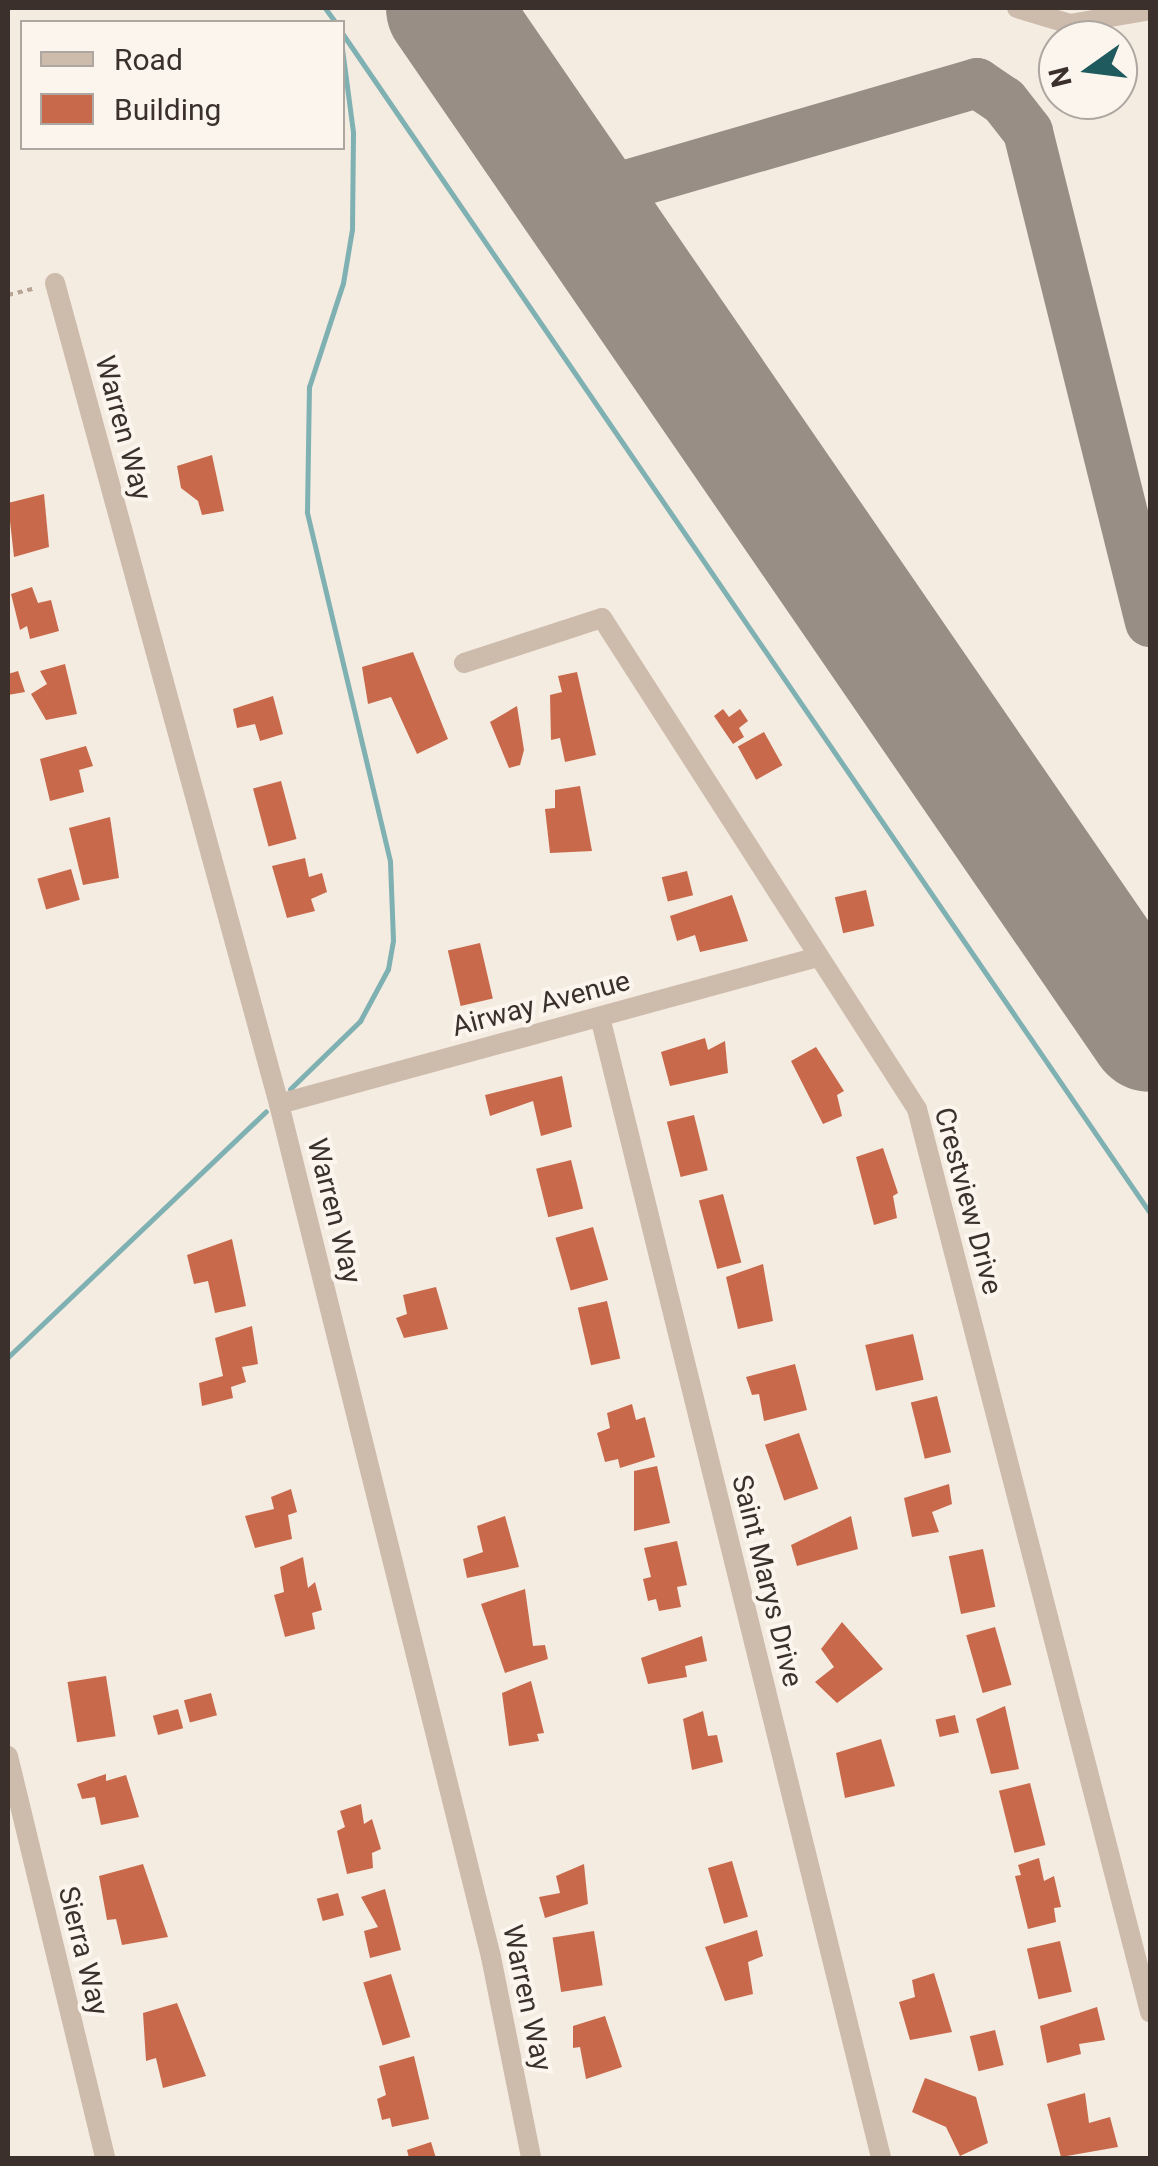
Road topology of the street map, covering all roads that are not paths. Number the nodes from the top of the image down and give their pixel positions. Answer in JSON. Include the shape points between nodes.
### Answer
{"nodes":[{"id":1,"x":1018,"y":8,"type":"edge"},
{"id":2,"x":1150,"y":10,"type":"edge"},
{"id":3,"x":55,"y":283,"type":"road end"},
{"id":4,"x":464,"y":663,"type":"dead end"},
{"id":5,"x":818,"y":957,"type":"junction"},
{"id":6,"x":600,"y":1016,"type":"junction"},
{"id":7,"x":279,"y":1104,"type":"junction"},
{"id":8,"x":8,"y":1756,"type":"edge"},
{"id":9,"x":1150,"y":2012,"type":"edge"},
{"id":10,"x":105,"y":2158,"type":"edge"},
{"id":11,"x":532,"y":2158,"type":"edge"},
{"id":12,"x":881,"y":2158,"type":"edge"}],
"edges":[{"from":1,"to":2,"type":"street","via":[[1070,24]]},
{"from":3,"to":7,"type":"street","name":"Warren Way"},
{"from":4,"to":5,"type":"street","name":"Crestview Drive","via":[[602,618]]},
{"from":5,"to":6,"type":"street","name":"Airway Avenue"},
{"from":5,"to":9,"type":"street","name":"Crestview Drive","via":[[917,1110]]},
{"from":6,"to":7,"type":"street","name":"Airway Avenue"},
{"from":6,"to":12,"type":"street","name":"Saint Marys Drive"},
{"from":7,"to":11,"type":"street","name":"Warren Way","via":[[491,1957]]},
{"from":8,"to":10,"type":"street","name":"Sierra Way"}]}
